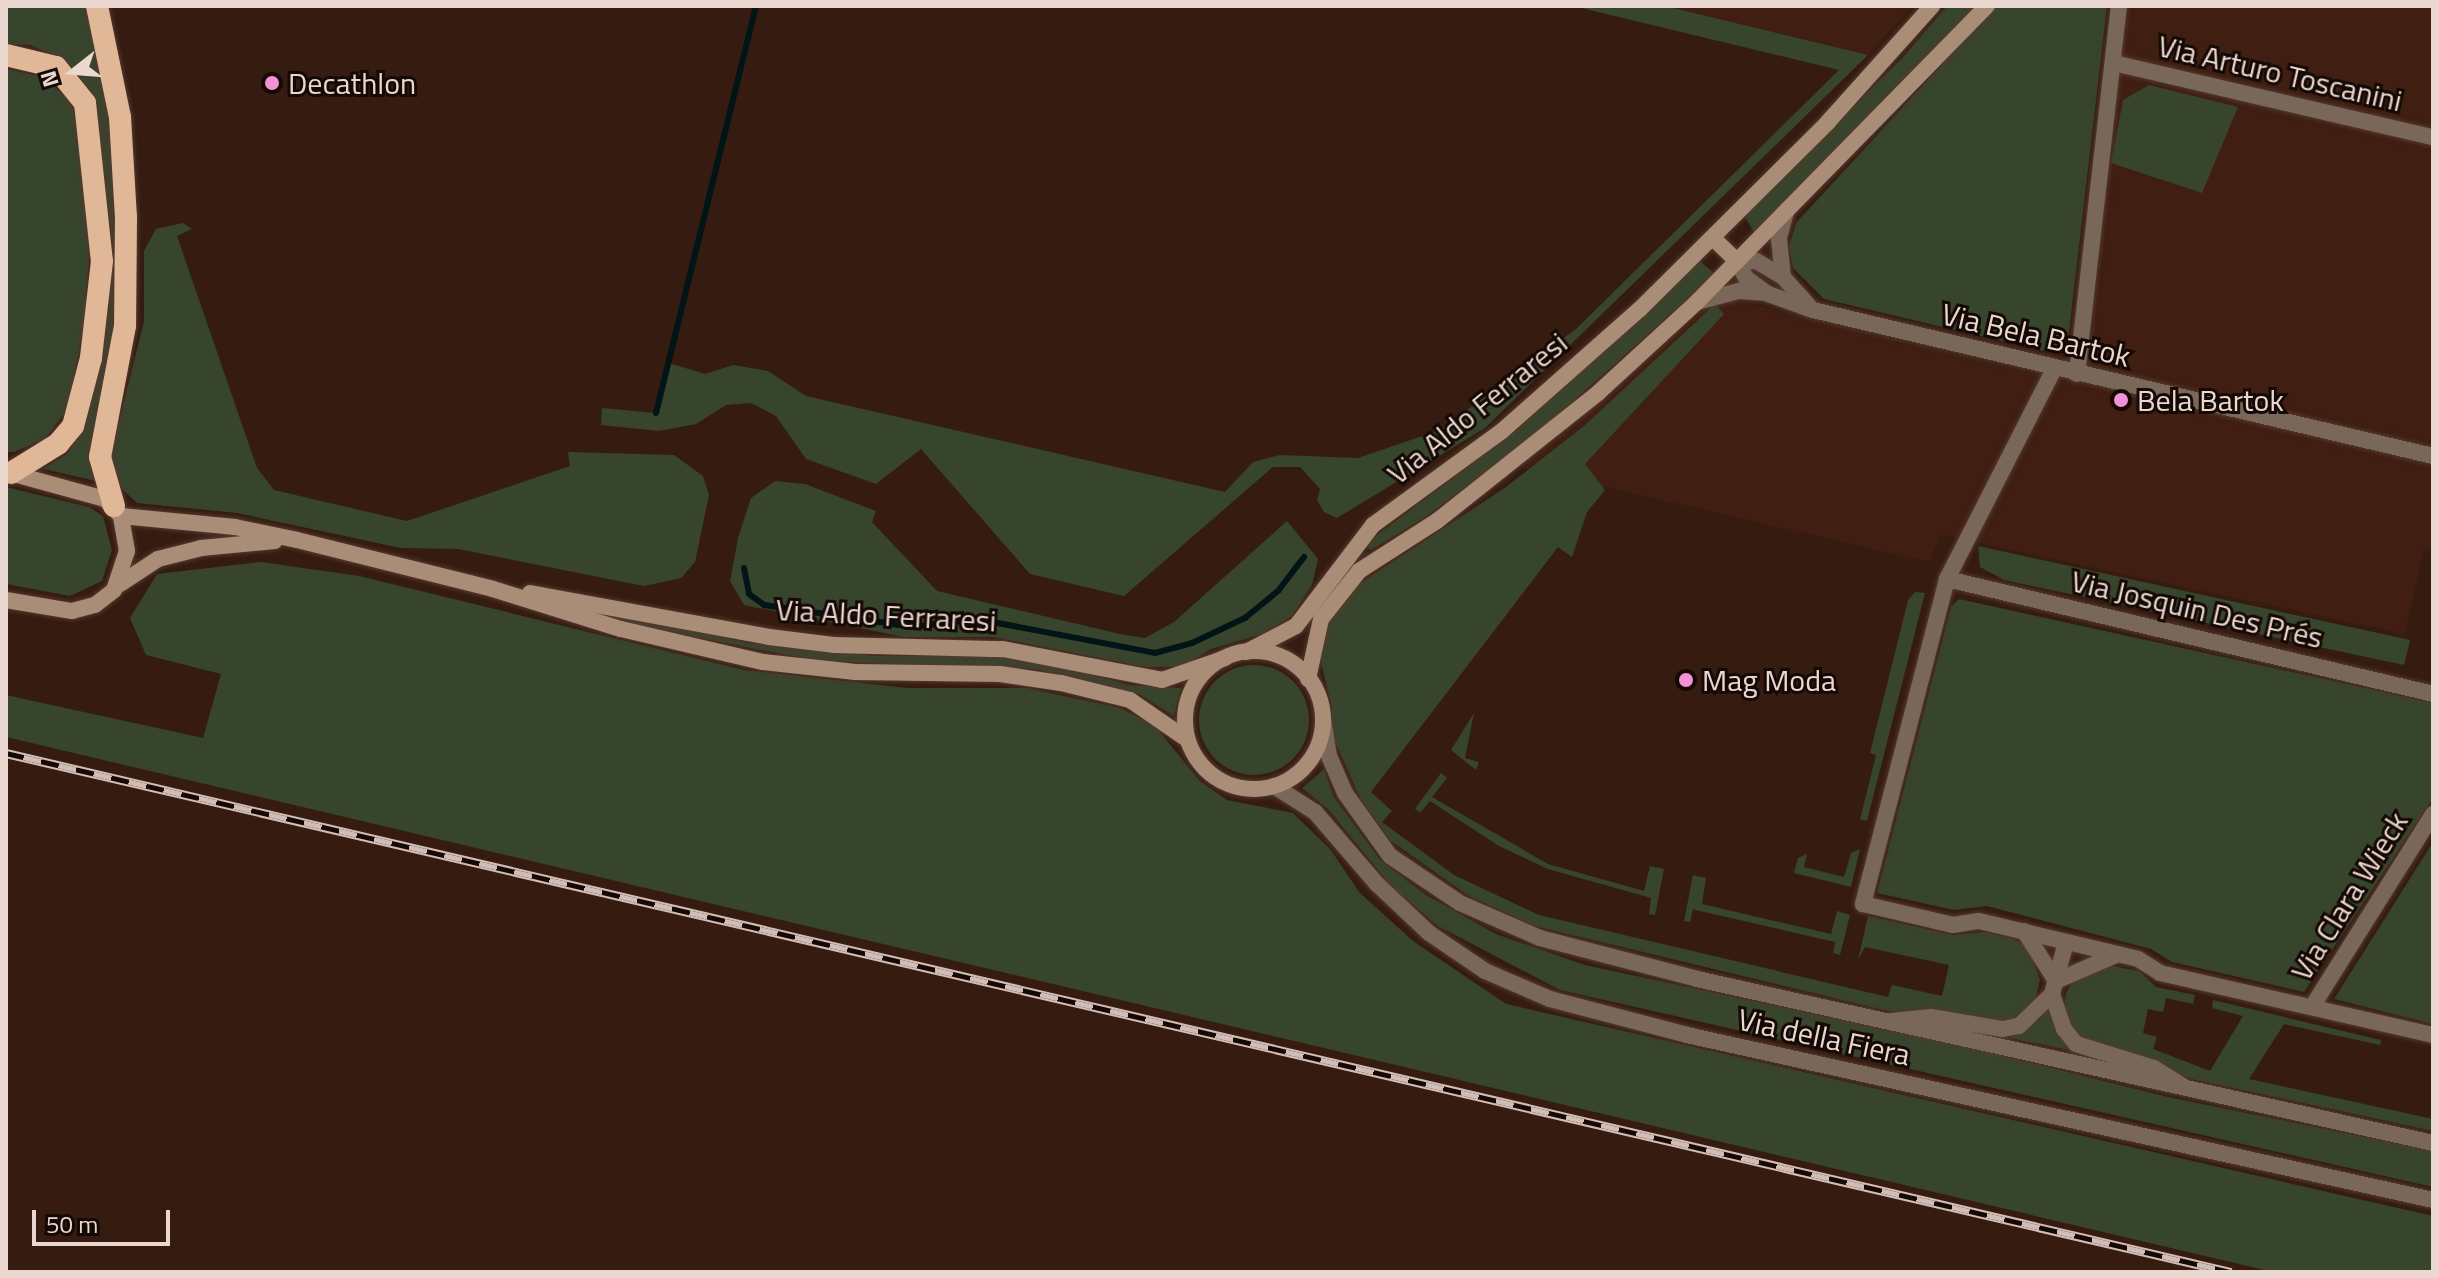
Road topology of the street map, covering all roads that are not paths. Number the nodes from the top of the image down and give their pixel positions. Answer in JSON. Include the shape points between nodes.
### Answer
{"nodes":[{"id":1,"x":97,"y":6,"type":"edge"},
{"id":2,"x":1932,"y":6,"type":"edge"},
{"id":3,"x":1987,"y":6,"type":"edge"},
{"id":4,"x":2119,"y":6,"type":"edge"},
{"id":5,"x":6,"y":55,"type":"edge"},
{"id":6,"x":2114,"y":63,"type":"junction"},
{"id":7,"x":2433,"y":137,"type":"edge"},
{"id":8,"x":1786,"y":212,"type":"junction"},
{"id":9,"x":1714,"y":239,"type":"junction"},
{"id":10,"x":1737,"y":261,"type":"junction"},
{"id":11,"x":1783,"y":277,"type":"junction"},
{"id":12,"x":1768,"y":294,"type":"junction"},
{"id":13,"x":1697,"y":302,"type":"junction"},
{"id":14,"x":1813,"y":310,"type":"junction"},
{"id":15,"x":2054,"y":369,"type":"junction"},
{"id":16,"x":2077,"y":374,"type":"junction"},
{"id":17,"x":2433,"y":456,"type":"edge"},
{"id":18,"x":9,"y":472,"type":"edge"},
{"id":19,"x":118,"y":511,"type":"junction"},
{"id":20,"x":297,"y":540,"type":"junction"},
{"id":21,"x":1947,"y":579,"type":"junction"},
{"id":22,"x":493,"y":589,"type":"junction"},
{"id":23,"x":114,"y":590,"type":"junction"},
{"id":24,"x":6,"y":600,"type":"edge"},
{"id":25,"x":1246,"y":652,"type":"junction"},
{"id":26,"x":1225,"y":658,"type":"junction"},
{"id":27,"x":1308,"y":679,"type":"junction"},
{"id":28,"x":2433,"y":694,"type":"edge"},
{"id":29,"x":1323,"y":718,"type":"junction"},
{"id":30,"x":1188,"y":740,"type":"junction"},
{"id":31,"x":1274,"y":786,"type":"junction"},
{"id":32,"x":2433,"y":814,"type":"edge"},
{"id":33,"x":2024,"y":931,"type":"junction"},
{"id":34,"x":2066,"y":942,"type":"junction"},
{"id":35,"x":2117,"y":954,"type":"junction"},
{"id":36,"x":2054,"y":988,"type":"junction"},
{"id":37,"x":2312,"y":1007,"type":"junction"},
{"id":38,"x":1886,"y":1022,"type":"junction"},
{"id":39,"x":2433,"y":1035,"type":"edge"},
{"id":40,"x":2192,"y":1091,"type":"junction"},
{"id":41,"x":2433,"y":1143,"type":"edge"},
{"id":42,"x":2433,"y":1200,"type":"edge"}],
"edges":[{"from":1,"to":19,"type":"highway","via":[[120,117],[126,217],[124,336],[100,445],[100,467]]},
{"from":2,"to":9,"type":"main road","name":"Via Aldo Ferraresi"},
{"from":3,"to":8,"type":"main road","name":"Via Aldo Ferraresi"},
{"from":4,"to":6,"type":"street"},
{"from":5,"to":18,"type":"highway","via":[[56,67],[85,103],[102,261],[91,358],[73,426],[58,444]]},
{"from":6,"to":7,"type":"street","name":"Via Arturo Toscanini"},
{"from":6,"to":16,"type":"street"},
{"from":8,"to":10,"type":"main road","name":"Via Aldo Ferraresi"},
{"from":8,"to":11,"type":"street","via":[[1779,239]]},
{"from":9,"to":10,"type":"main road"},
{"from":9,"to":25,"type":"main road","name":"Via Aldo Ferraresi","via":[[1502,431],[1373,525],[1355,542],[1296,626]]},
{"from":10,"to":11,"type":"street","via":[[1756,261]]},
{"from":10,"to":12,"type":"street","name":"Via Bela Bartok","via":[[1746,278]]},
{"from":10,"to":13,"type":"main road","name":"Via Aldo Ferraresi"},
{"from":11,"to":14,"type":"street"},
{"from":12,"to":13,"type":"street","name":"Via Bela Bartok","via":[[1739,291]]},
{"from":12,"to":14,"type":"street","name":"Via Bela Bartok"},
{"from":13,"to":27,"type":"main road","name":"Via Aldo Ferraresi","via":[[1551,433],[1437,521],[1359,571],[1321,619]]},
{"from":14,"to":15,"type":"street","name":"Via Bela Bartok"},
{"from":15,"to":16,"type":"street","name":"Via Bela Bartok"},
{"from":15,"to":21,"type":"street"},
{"from":16,"to":17,"type":"street","name":"Via Bela Bartok"},
{"from":18,"to":19,"type":"main road","name":"Via Aldo Ferraresi","via":[[94,493]]},
{"from":19,"to":20,"type":"main road","name":"Via Aldo Ferraresi"},
{"from":19,"to":23,"type":"main road","via":[[127,551]]},
{"from":20,"to":22,"type":"main road","name":"Via Aldo Ferraresi"},
{"from":20,"to":23,"type":"main road","name":"Via Aldo Ferraresi","via":[[201,548],[158,559]]},
{"from":21,"to":28,"type":"street","name":"Via Josquin Des Prés"},
{"from":21,"to":33,"type":"street","via":[[1863,904],[1953,925],[1979,921]]},
{"from":22,"to":26,"type":"main road","name":"Via Aldo Ferraresi","via":[[602,603],[769,637],[834,645],[1003,649],[1162,680]]},
{"from":22,"to":30,"type":"main road","name":"Via Aldo Ferraresi","via":[[594,622],[763,662],[855,672],[1000,674],[1112,694],[1156,713]]},
{"from":23,"to":24,"type":"main road","name":"Via Aldo Ferraresi","via":[[95,605],[72,611]]},
{"from":25,"to":26,"type":"main road","name":"Via Aldo Ferraresi"},
{"from":25,"to":27,"type":"main road","name":"Via Aldo Ferraresi","via":[[1280,657]]},
{"from":26,"to":30,"type":"main road","name":"Via Aldo Ferraresi","via":[[1191,691]]},
{"from":27,"to":29,"type":"main road"},
{"from":29,"to":31,"type":"main road","via":[[1313,756],[1290,779]]},
{"from":29,"to":38,"type":"street","name":"Via della Fiera","via":[[1334,770],[1367,830],[1397,861],[1460,903],[1590,954]]},
{"from":30,"to":31,"type":"main road","name":"Via Aldo Ferraresi","via":[[1204,768],[1222,782],[1241,788]]},
{"from":31,"to":42,"type":"street","name":"Via della Fiera","via":[[1315,812],[1377,884],[1429,933],[1485,971],[1550,999],[1687,1035]]},
{"from":32,"to":37,"type":"street","name":"Via Clara Wieck"},
{"from":33,"to":34,"type":"street"},
{"from":33,"to":36,"type":"street","name":"Via della Fiera"},
{"from":34,"to":35,"type":"street"},
{"from":34,"to":36,"type":"street"},
{"from":35,"to":36,"type":"street","name":"Via della Fiera"},
{"from":35,"to":37,"type":"street","via":[[2160,973]]},
{"from":36,"to":38,"type":"street","name":"Via della Fiera","via":[[2035,1016],[2012,1028],[1931,1017]]},
{"from":36,"to":40,"type":"street","name":"Via della Fiera","via":[[2064,1029],[2076,1044],[2154,1068]]},
{"from":37,"to":39,"type":"street"},
{"from":38,"to":40,"type":"street","name":"Via della Fiera"},
{"from":40,"to":41,"type":"street","name":"Via della Fiera"}]}
